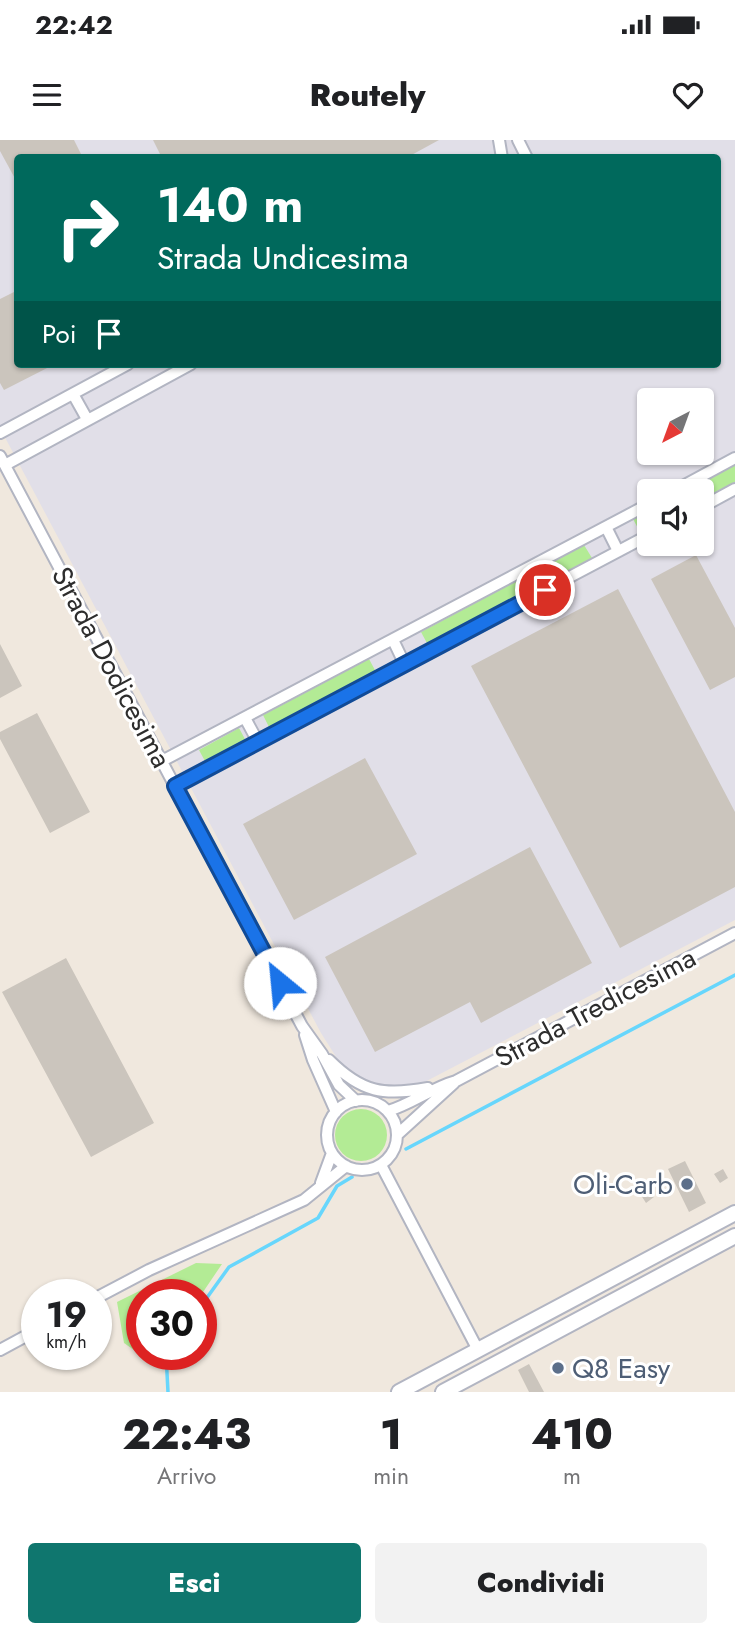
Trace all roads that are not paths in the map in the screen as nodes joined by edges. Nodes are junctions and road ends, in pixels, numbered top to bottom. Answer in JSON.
{"nodes":[{"id":1,"x":121,"y":368,"type":"edge"},
{"id":2,"x":183,"y":368,"type":"edge"},
{"id":3,"x":73,"y":394,"type":"junction"},
{"id":4,"x":87,"y":419,"type":"junction"},
{"id":5,"x":0,"y":433,"type":"edge"},
{"id":6,"x":735,"y":458,"type":"edge"},
{"id":7,"x":2,"y":460,"type":"edge"},
{"id":8,"x":696,"y":479,"type":"edge"},
{"id":9,"x":735,"y":489,"type":"edge"},
{"id":10,"x":714,"y":500,"type":"edge"},
{"id":11,"x":637,"y":510,"type":"edge"},
{"id":12,"x":606,"y":527,"type":"junction"},
{"id":13,"x":637,"y":541,"type":"edge"},
{"id":14,"x":618,"y":551,"type":"junction"},
{"id":15,"x":393,"y":640,"type":"junction"},
{"id":16,"x":405,"y":665,"type":"junction"},
{"id":17,"x":246,"y":718,"type":"junction"},
{"id":18,"x":258,"y":742,"type":"junction"},
{"id":19,"x":162,"y":761,"type":"junction"},
{"id":20,"x":175,"y":786,"type":"junction"},
{"id":21,"x":735,"y":933,"type":"edge"},
{"id":22,"x":302,"y":1026,"type":"junction"},
{"id":23,"x":322,"y":1054,"type":"junction"},
{"id":24,"x":456,"y":1081,"type":"junction"},
{"id":25,"x":438,"y":1086,"type":"junction"},
{"id":26,"x":356,"y":1101,"type":"junction"},
{"id":27,"x":387,"y":1111,"type":"junction"},
{"id":28,"x":336,"y":1112,"type":"junction"},
{"id":29,"x":398,"y":1135,"type":"junction"},
{"id":30,"x":332,"y":1153,"type":"junction"},
{"id":31,"x":381,"y":1165,"type":"junction"},
{"id":32,"x":346,"y":1166,"type":"junction"},
{"id":33,"x":320,"y":1186,"type":"junction"},
{"id":34,"x":735,"y":1213,"type":"edge"},
{"id":35,"x":735,"y":1236,"type":"edge"},
{"id":36,"x":112,"y":1290,"type":"edge"},
{"id":37,"x":21,"y":1339,"type":"edge"},
{"id":38,"x":0,"y":1350,"type":"edge"},
{"id":39,"x":478,"y":1350,"type":"junction"},
{"id":40,"x":399,"y":1392,"type":"edge"},
{"id":41,"x":443,"y":1392,"type":"edge"}],
"edges":[{"from":1,"to":3,"type":"street"},
{"from":2,"to":4,"type":"street"},
{"from":3,"to":4,"type":"street"},
{"from":3,"to":5,"type":"street"},
{"from":4,"to":7,"type":"street"},
{"from":6,"to":8,"type":"street"},
{"from":7,"to":19,"type":"street","name":"Strada Dodicesima"},
{"from":9,"to":10,"type":"street"},
{"from":11,"to":12,"type":"street"},
{"from":12,"to":14,"type":"street"},
{"from":12,"to":15,"type":"street"},
{"from":13,"to":14,"type":"street"},
{"from":14,"to":16,"type":"street"},
{"from":15,"to":16,"type":"street"},
{"from":15,"to":17,"type":"street"},
{"from":16,"to":18,"type":"street"},
{"from":17,"to":18,"type":"street"},
{"from":17,"to":19,"type":"street"},
{"from":18,"to":20,"type":"street"},
{"from":19,"to":20,"type":"street","name":"Strada Dodicesima"},
{"from":20,"to":22,"type":"street","name":"Strada Dodicesima"},
{"from":21,"to":24,"type":"street","name":"Strada Tredicesima"},
{"from":22,"to":23,"type":"street"},
{"from":22,"to":28,"type":"street"},
{"from":23,"to":25,"type":"street"},
{"from":23,"to":26,"type":"street"},
{"from":24,"to":25,"type":"street"},
{"from":24,"to":29,"type":"street"},
{"from":25,"to":27,"type":"street"},
{"from":26,"to":27,"type":"street"},
{"from":26,"to":28,"type":"street"},
{"from":27,"to":29,"type":"street"},
{"from":28,"to":30,"type":"street"},
{"from":29,"to":31,"type":"street"},
{"from":30,"to":32,"type":"street"},
{"from":30,"to":33,"type":"street"},
{"from":31,"to":32,"type":"street"},
{"from":31,"to":39,"type":"street"},
{"from":32,"to":33,"type":"street"},
{"from":33,"to":36,"type":"street"},
{"from":34,"to":39,"type":"street"},
{"from":35,"to":41,"type":"street"},
{"from":37,"to":38,"type":"street"},
{"from":39,"to":40,"type":"street"}]}
